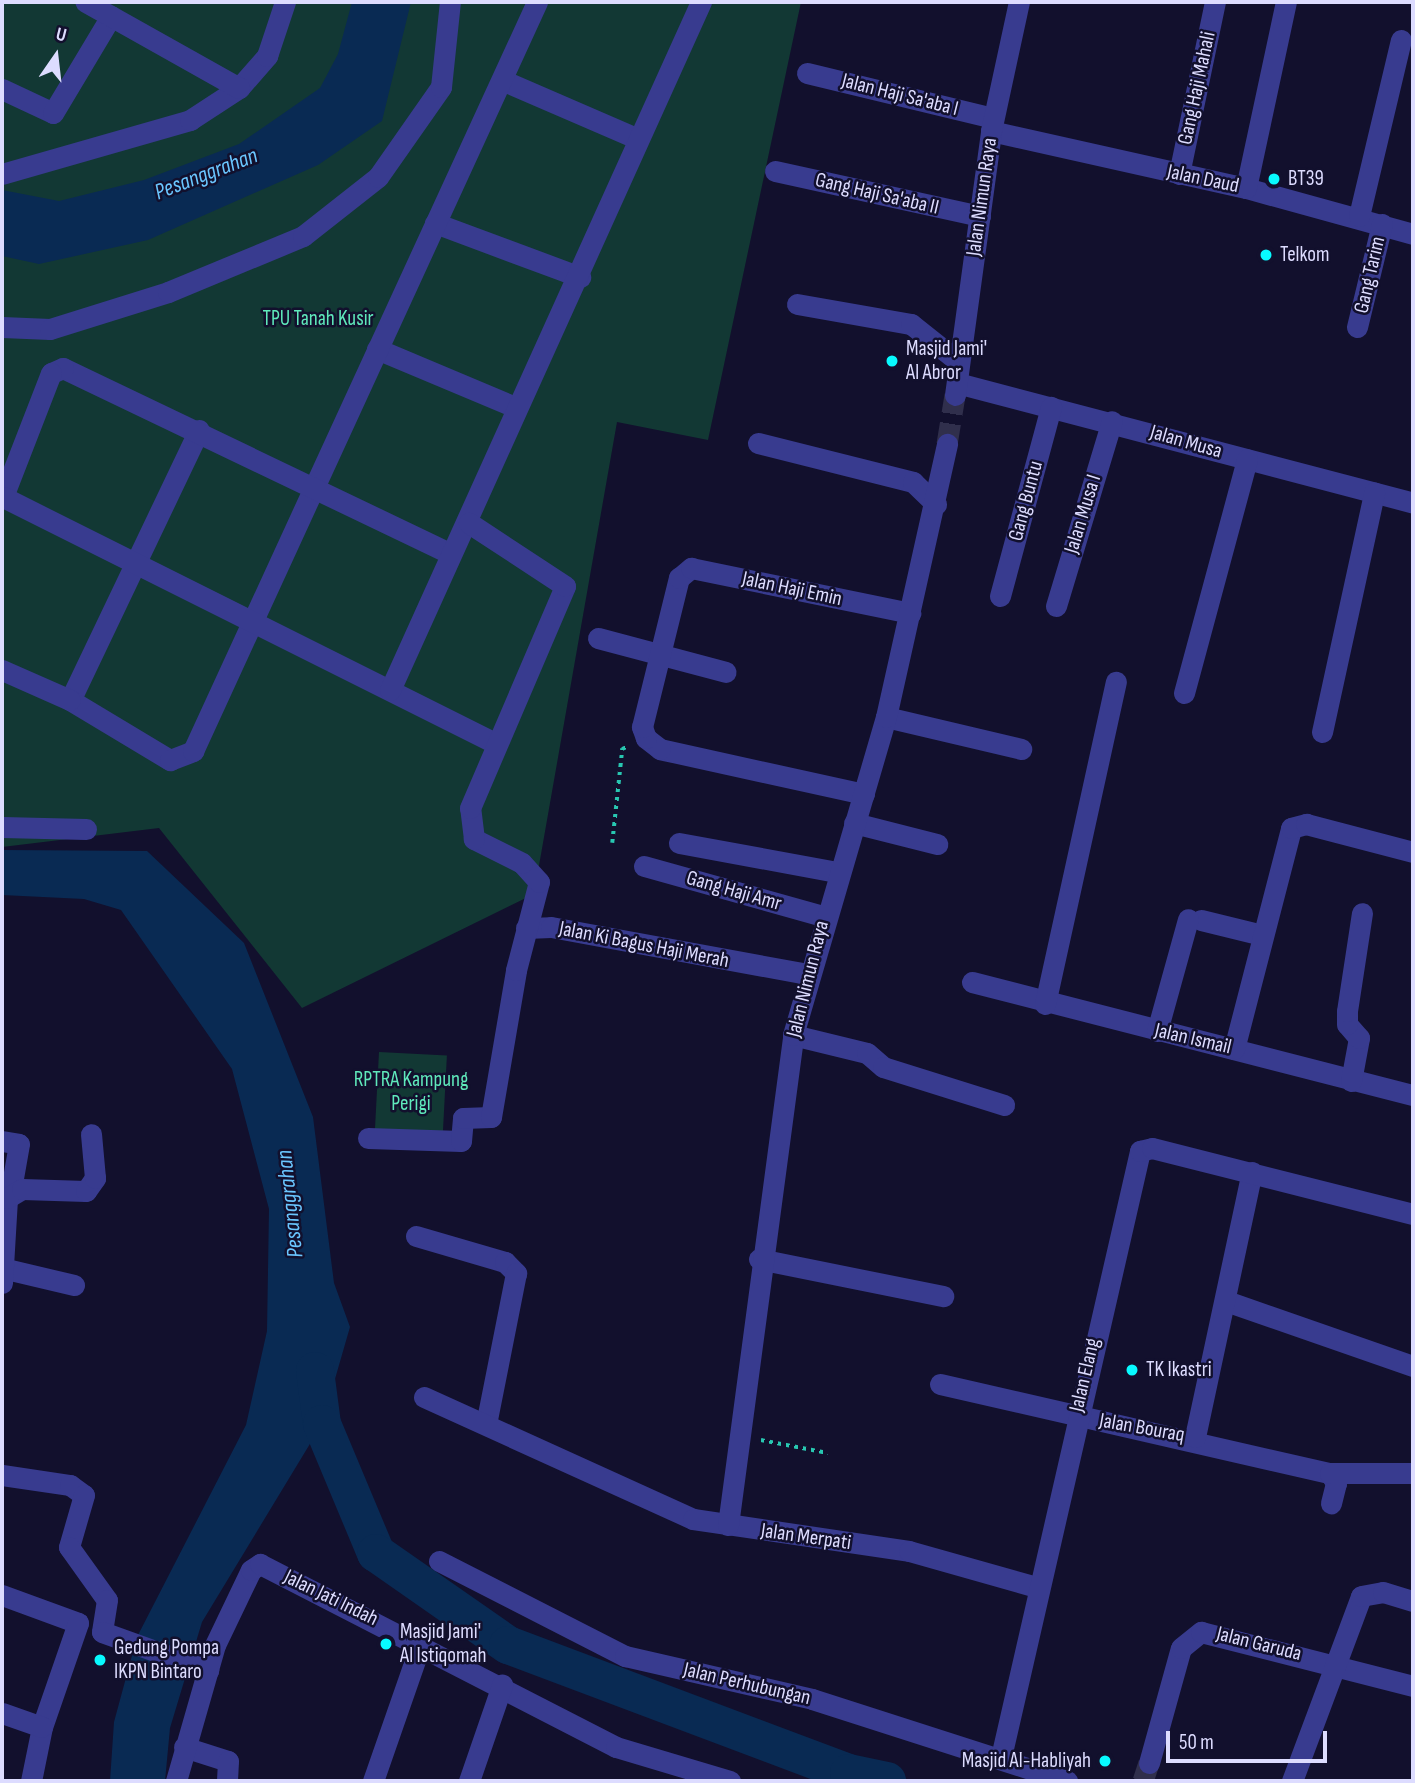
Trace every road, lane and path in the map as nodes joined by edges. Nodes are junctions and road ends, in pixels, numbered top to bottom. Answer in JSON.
{"nodes":[{"id":1,"x":86,"y":2,"type":"edge"},
{"id":2,"x":285,"y":2,"type":"edge"},
{"id":3,"x":450,"y":2,"type":"edge"},
{"id":4,"x":537,"y":2,"type":"edge"},
{"id":5,"x":1019,"y":2,"type":"edge"},
{"id":6,"x":1215,"y":2,"type":"edge"},
{"id":7,"x":1286,"y":2,"type":"edge"},
{"id":8,"x":696,"y":4,"type":"edge"},
{"id":9,"x":111,"y":16,"type":"junction"},
{"id":10,"x":1401,"y":40,"type":"dead end"},
{"id":11,"x":807,"y":73,"type":"dead end"},
{"id":12,"x":504,"y":81,"type":"junction"},
{"id":13,"x":239,"y":88,"type":"junction"},
{"id":14,"x":2,"y":89,"type":"edge"},
{"id":15,"x":992,"y":124,"type":"junction"},
{"id":16,"x":638,"y":139,"type":"junction"},
{"id":17,"x":775,"y":171,"type":"dead end"},
{"id":18,"x":2,"y":174,"type":"edge"},
{"id":19,"x":1180,"y":174,"type":"junction"},
{"id":20,"x":1246,"y":188,"type":"junction"},
{"id":21,"x":980,"y":216,"type":"junction"},
{"id":22,"x":1359,"y":216,"type":"junction"},
{"id":23,"x":435,"y":223,"type":"junction"},
{"id":24,"x":1382,"y":224,"type":"junction"},
{"id":25,"x":1413,"y":234,"type":"edge"},
{"id":26,"x":580,"y":276,"type":"junction"},
{"id":27,"x":797,"y":304,"type":"dead end"},
{"id":28,"x":2,"y":327,"type":"edge"},
{"id":29,"x":1357,"y":327,"type":"dead end"},
{"id":30,"x":377,"y":349,"type":"junction"},
{"id":31,"x":960,"y":362,"type":"junction"},
{"id":32,"x":956,"y":389,"type":"joint"},
{"id":33,"x":515,"y":407,"type":"junction"},
{"id":34,"x":1051,"y":407,"type":"junction"},
{"id":35,"x":1112,"y":421,"type":"junction"},
{"id":36,"x":199,"y":430,"type":"junction"},
{"id":37,"x":758,"y":443,"type":"dead end"},
{"id":38,"x":947,"y":444,"type":"tunnel mouth"},
{"id":39,"x":1247,"y":459,"type":"junction"},
{"id":40,"x":314,"y":487,"type":"junction"},
{"id":41,"x":1374,"y":493,"type":"junction"},
{"id":42,"x":2,"y":498,"type":"edge"},
{"id":43,"x":1413,"y":503,"type":"edge"},
{"id":44,"x":936,"y":504,"type":"junction"},
{"id":45,"x":469,"y":523,"type":"junction"},
{"id":46,"x":447,"y":552,"type":"junction"},
{"id":47,"x":138,"y":563,"type":"junction"},
{"id":48,"x":1000,"y":596,"type":"dead end"},
{"id":49,"x":1056,"y":606,"type":"dead end"},
{"id":50,"x":910,"y":613,"type":"junction"},
{"id":51,"x":252,"y":626,"type":"junction"},
{"id":52,"x":598,"y":638,"type":"dead end"},
{"id":53,"x":659,"y":657,"type":"junction"},
{"id":54,"x":2,"y":670,"type":"edge"},
{"id":55,"x":726,"y":672,"type":"dead end"},
{"id":56,"x":1116,"y":682,"type":"dead end"},
{"id":57,"x":390,"y":690,"type":"junction"},
{"id":58,"x":1184,"y":692,"type":"dead end"},
{"id":59,"x":70,"y":701,"type":"junction"},
{"id":60,"x":886,"y":716,"type":"junction"},
{"id":61,"x":1322,"y":732,"type":"dead end"},
{"id":62,"x":497,"y":744,"type":"junction"},
{"id":63,"x":651,"y":744,"type":"junction"},
{"id":64,"x":1021,"y":749,"type":"dead end"},
{"id":65,"x":864,"y":794,"type":"junction"},
{"id":66,"x":854,"y":823,"type":"junction"},
{"id":67,"x":2,"y":827,"type":"edge"},
{"id":68,"x":86,"y":829,"type":"dead end"},
{"id":69,"x":679,"y":842,"type":"dead end"},
{"id":70,"x":612,"y":843,"type":"dead end"},
{"id":71,"x":937,"y":844,"type":"dead end"},
{"id":72,"x":1413,"y":852,"type":"edge"},
{"id":73,"x":644,"y":866,"type":"dead end"},
{"id":74,"x":837,"y":872,"type":"junction"},
{"id":75,"x":1362,"y":913,"type":"dead end"},
{"id":76,"x":823,"y":916,"type":"junction"},
{"id":77,"x":526,"y":928,"type":"junction"},
{"id":78,"x":1262,"y":936,"type":"junction"},
{"id":79,"x":807,"y":974,"type":"junction"},
{"id":80,"x":972,"y":982,"type":"dead end"},
{"id":81,"x":1045,"y":1004,"type":"junction"},
{"id":82,"x":1157,"y":1031,"type":"junction"},
{"id":83,"x":793,"y":1035,"type":"junction"},
{"id":84,"x":1234,"y":1049,"type":"junction"},
{"id":85,"x":1350,"y":1081,"type":"junction"},
{"id":86,"x":1413,"y":1095,"type":"edge"},
{"id":87,"x":1004,"y":1105,"type":"dead end"},
{"id":88,"x":91,"y":1134,"type":"dead end"},
{"id":89,"x":368,"y":1138,"type":"dead end"},
{"id":90,"x":2,"y":1141,"type":"edge"},
{"id":91,"x":1252,"y":1172,"type":"junction"},
{"id":92,"x":10,"y":1195,"type":"junction"},
{"id":93,"x":1413,"y":1214,"type":"edge"},
{"id":94,"x":416,"y":1236,"type":"dead end"},
{"id":95,"x":759,"y":1259,"type":"junction"},
{"id":96,"x":2,"y":1273,"type":"edge"},
{"id":97,"x":74,"y":1285,"type":"dead end"},
{"id":98,"x":943,"y":1296,"type":"dead end"},
{"id":99,"x":1226,"y":1301,"type":"junction"},
{"id":100,"x":1413,"y":1366,"type":"edge"},
{"id":101,"x":940,"y":1384,"type":"dead end"},
{"id":102,"x":424,"y":1396,"type":"dead end"},
{"id":103,"x":1076,"y":1415,"type":"junction"},
{"id":104,"x":486,"y":1424,"type":"junction"},
{"id":105,"x":735,"y":1435,"type":"junction"},
{"id":106,"x":1195,"y":1437,"type":"junction"},
{"id":107,"x":828,"y":1453,"type":"dead end"},
{"id":108,"x":1330,"y":1473,"type":"junction"},
{"id":109,"x":1413,"y":1473,"type":"edge"},
{"id":110,"x":2,"y":1475,"type":"edge"},
{"id":111,"x":1331,"y":1503,"type":"dead end"},
{"id":112,"x":728,"y":1525,"type":"junction"},
{"id":113,"x":439,"y":1561,"type":"dead end"},
{"id":114,"x":1035,"y":1587,"type":"junction"},
{"id":115,"x":2,"y":1595,"type":"edge"},
{"id":116,"x":1413,"y":1601,"type":"edge"},
{"id":117,"x":421,"y":1643,"type":"junction"},
{"id":118,"x":1336,"y":1664,"type":"junction"},
{"id":119,"x":200,"y":1667,"type":"junction"},
{"id":120,"x":502,"y":1685,"type":"junction"},
{"id":121,"x":1413,"y":1686,"type":"edge"},
{"id":122,"x":2,"y":1713,"type":"edge"},
{"id":123,"x":42,"y":1727,"type":"junction"},
{"id":124,"x":184,"y":1747,"type":"junction"},
{"id":125,"x":1001,"y":1757,"type":"junction"},
{"id":126,"x":1149,"y":1763,"type":"tunnel mouth"},
{"id":127,"x":31,"y":1781,"type":"edge"},
{"id":128,"x":176,"y":1781,"type":"edge"},
{"id":129,"x":227,"y":1781,"type":"edge"},
{"id":130,"x":373,"y":1781,"type":"edge"},
{"id":131,"x":469,"y":1781,"type":"edge"},
{"id":132,"x":730,"y":1781,"type":"edge"},
{"id":133,"x":1067,"y":1781,"type":"edge"},
{"id":134,"x":1292,"y":1781,"type":"edge"}],
"edges":[{"from":1,"to":9,"type":"street"},
{"from":2,"to":13,"type":"street"},
{"from":3,"to":28,"type":"street"},
{"from":4,"to":12,"type":"street"},
{"from":5,"to":15,"type":"street","name":"Jalan Nimun Raya"},
{"from":6,"to":19,"type":"street","name":"Gang Haji Mahali"},
{"from":7,"to":20,"type":"street"},
{"from":8,"to":16,"type":"street"},
{"from":9,"to":13,"type":"street"},
{"from":9,"to":14,"type":"street"},
{"from":10,"to":22,"type":"street"},
{"from":11,"to":15,"type":"street","name":"Jalan Haji Sa'aba I"},
{"from":12,"to":16,"type":"street"},
{"from":12,"to":23,"type":"street"},
{"from":13,"to":18,"type":"street"},
{"from":15,"to":19,"type":"street","name":"Jalan Daud"},
{"from":15,"to":21,"type":"street","name":"Jalan Nimun Raya"},
{"from":16,"to":26,"type":"street"},
{"from":17,"to":21,"type":"street","name":"Gang Haji Sa'aba II"},
{"from":19,"to":20,"type":"street","name":"Jalan Daud"},
{"from":20,"to":22,"type":"street","name":"Jalan Daud"},
{"from":21,"to":31,"type":"street","name":"Jalan Nimun Raya"},
{"from":22,"to":24,"type":"street","name":"Jalan Daud"},
{"from":23,"to":26,"type":"street"},
{"from":23,"to":30,"type":"street"},
{"from":24,"to":25,"type":"street","name":"Jalan Daud"},
{"from":24,"to":29,"type":"street","name":"Gang Tarim"},
{"from":26,"to":33,"type":"street"},
{"from":27,"to":31,"type":"street"},
{"from":30,"to":33,"type":"street"},
{"from":30,"to":40,"type":"street"},
{"from":31,"to":32,"type":"street","name":"Jalan Nimun Raya"},
{"from":32,"to":34,"type":"street","name":"Jalan Musa"},
{"from":33,"to":45,"type":"street"},
{"from":34,"to":35,"type":"street","name":"Jalan Musa"},
{"from":34,"to":48,"type":"street","name":"Gang Buntu"},
{"from":35,"to":39,"type":"street","name":"Jalan Musa"},
{"from":35,"to":49,"type":"street","name":"Jalan Musa I"},
{"from":36,"to":40,"type":"street"},
{"from":36,"to":42,"type":"street"},
{"from":36,"to":47,"type":"street"},
{"from":37,"to":44,"type":"street"},
{"from":38,"to":44,"type":"street","name":"Jalan Nimun Raya"},
{"from":39,"to":41,"type":"street","name":"Jalan Musa"},
{"from":39,"to":58,"type":"street"},
{"from":40,"to":46,"type":"street"},
{"from":40,"to":51,"type":"street"},
{"from":41,"to":43,"type":"street","name":"Jalan Musa"},
{"from":41,"to":61,"type":"street"},
{"from":42,"to":47,"type":"street"},
{"from":44,"to":50,"type":"street","name":"Jalan Nimun Raya"},
{"from":45,"to":46,"type":"street"},
{"from":45,"to":62,"type":"street"},
{"from":46,"to":57,"type":"street"},
{"from":47,"to":51,"type":"street"},
{"from":47,"to":59,"type":"street"},
{"from":50,"to":53,"type":"street","name":"Jalan Haji Emin"},
{"from":50,"to":60,"type":"street","name":"Jalan Nimun Raya"},
{"from":51,"to":57,"type":"street"},
{"from":51,"to":59,"type":"street"},
{"from":52,"to":53,"type":"street"},
{"from":53,"to":55,"type":"street"},
{"from":53,"to":63,"type":"street"},
{"from":54,"to":59,"type":"street"},
{"from":56,"to":81,"type":"street"},
{"from":57,"to":62,"type":"street"},
{"from":60,"to":64,"type":"street"},
{"from":60,"to":65,"type":"street","name":"Jalan Nimun Raya"},
{"from":62,"to":77,"type":"street"},
{"from":63,"to":65,"type":"street"},
{"from":63,"to":70,"type":"path"},
{"from":65,"to":66,"type":"street","name":"Jalan Nimun Raya"},
{"from":66,"to":71,"type":"street"},
{"from":66,"to":74,"type":"street","name":"Jalan Nimun Raya"},
{"from":67,"to":68,"type":"street"},
{"from":69,"to":74,"type":"street"},
{"from":72,"to":78,"type":"street"},
{"from":73,"to":76,"type":"street","name":"Gang Haji Amr"},
{"from":74,"to":76,"type":"street","name":"Jalan Nimun Raya"},
{"from":75,"to":85,"type":"street"},
{"from":76,"to":79,"type":"street","name":"Jalan Nimun Raya"},
{"from":77,"to":79,"type":"street","name":"Jalan Ki Bagus Haji Merah"},
{"from":77,"to":89,"type":"street"},
{"from":78,"to":82,"type":"street"},
{"from":78,"to":84,"type":"street"},
{"from":79,"to":83,"type":"street","name":"Jalan Nimun Raya"},
{"from":80,"to":81,"type":"street","name":"Jalan Ismail"},
{"from":81,"to":82,"type":"street","name":"Jalan Ismail"},
{"from":82,"to":84,"type":"street","name":"Jalan Ismail"},
{"from":83,"to":87,"type":"street"},
{"from":83,"to":95,"type":"street","name":"Jalan Nimun Raya"},
{"from":84,"to":85,"type":"street","name":"Jalan Ismail"},
{"from":85,"to":86,"type":"street","name":"Jalan Ismail"},
{"from":88,"to":92,"type":"street"},
{"from":90,"to":92,"type":"street"},
{"from":91,"to":93,"type":"street"},
{"from":91,"to":99,"type":"street","name":"Jalan Bouraq"},
{"from":91,"to":103,"type":"street","name":"Jalan Elang"},
{"from":92,"to":96,"type":"street"},
{"from":94,"to":104,"type":"street"},
{"from":95,"to":98,"type":"street"},
{"from":95,"to":105,"type":"street","name":"Jalan Nimun Raya"},
{"from":96,"to":97,"type":"street"},
{"from":99,"to":100,"type":"street"},
{"from":99,"to":106,"type":"street","name":"Jalan Bouraq"},
{"from":101,"to":103,"type":"street","name":"Jalan Bouraq"},
{"from":102,"to":104,"type":"street","name":"Jalan Merpati"},
{"from":103,"to":106,"type":"street","name":"Jalan Bouraq"},
{"from":103,"to":114,"type":"street","name":"Jalan Elang"},
{"from":104,"to":112,"type":"street","name":"Jalan Merpati"},
{"from":105,"to":107,"type":"path"},
{"from":105,"to":112,"type":"street","name":"Jalan Nimun Raya"},
{"from":106,"to":108,"type":"street"},
{"from":108,"to":109,"type":"street"},
{"from":108,"to":111,"type":"street"},
{"from":110,"to":119,"type":"street"},
{"from":112,"to":114,"type":"street","name":"Jalan Merpati"},
{"from":113,"to":125,"type":"street","name":"Jalan Perhubungan"},
{"from":114,"to":125,"type":"street"},
{"from":115,"to":123,"type":"street"},
{"from":116,"to":118,"type":"street"},
{"from":117,"to":119,"type":"street","name":"Jalan Jati Indah"},
{"from":117,"to":120,"type":"street","name":"Jalan Jati Indah"},
{"from":117,"to":130,"type":"street"},
{"from":118,"to":121,"type":"street","name":"Jalan Garuda"},
{"from":118,"to":126,"type":"street","name":"Jalan Garuda"},
{"from":118,"to":134,"type":"street"},
{"from":119,"to":124,"type":"street","name":"Jalan Jati Indah"},
{"from":120,"to":131,"type":"street"},
{"from":120,"to":132,"type":"street","name":"Jalan Jati Indah"},
{"from":122,"to":123,"type":"street"},
{"from":123,"to":127,"type":"street"},
{"from":124,"to":128,"type":"street","name":"Jalan Jati Indah"},
{"from":124,"to":129,"type":"street"},
{"from":125,"to":133,"type":"street","name":"Jalan Perhubungan"}]}
